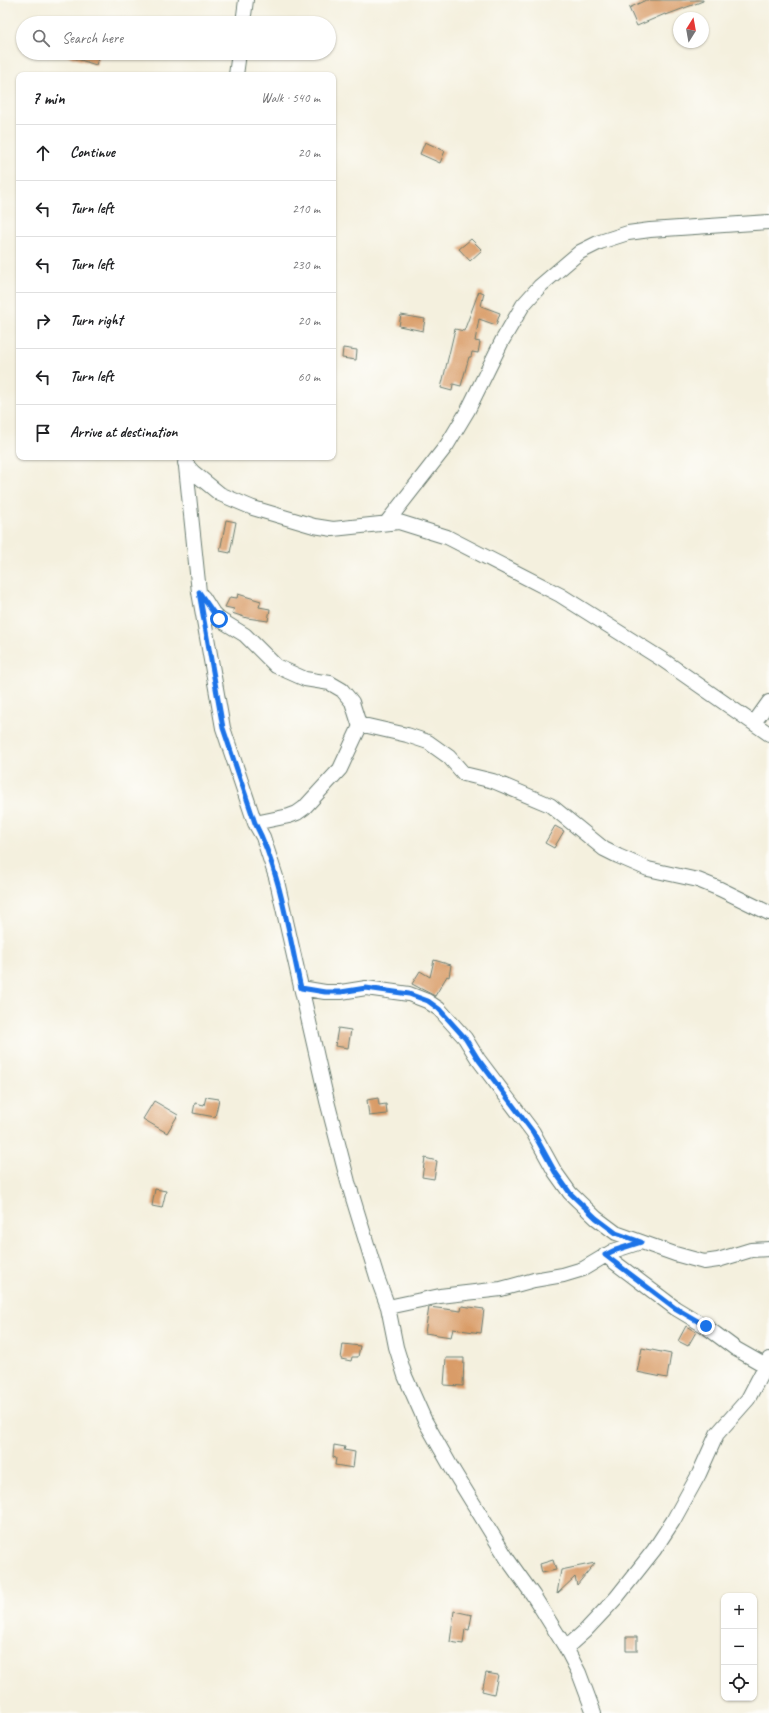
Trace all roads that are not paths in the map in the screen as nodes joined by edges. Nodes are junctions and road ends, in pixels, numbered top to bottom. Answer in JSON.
{"nodes":[{"id":1,"x":246,"y":0,"type":"edge"},
{"id":2,"x":244,"y":16,"type":"edge"},
{"id":3,"x":238,"y":60,"type":"edge"},
{"id":4,"x":236,"y":72,"type":"edge"},
{"id":5,"x":769,"y":222,"type":"edge"},
{"id":6,"x":185,"y":460,"type":"edge"},
{"id":7,"x":387,"y":522,"type":"junction"},
{"id":8,"x":199,"y":592,"type":"junction"},
{"id":9,"x":769,"y":702,"type":"edge"},
{"id":10,"x":754,"y":723,"type":"junction"},
{"id":11,"x":361,"y":724,"type":"junction"},
{"id":12,"x":769,"y":734,"type":"edge"},
{"id":13,"x":255,"y":823,"type":"junction"},
{"id":14,"x":769,"y":912,"type":"edge"},
{"id":15,"x":301,"y":988,"type":"junction"},
{"id":16,"x":641,"y":1242,"type":"junction"},
{"id":17,"x":769,"y":1249,"type":"edge"},
{"id":18,"x":605,"y":1255,"type":"junction"},
{"id":19,"x":388,"y":1308,"type":"junction"},
{"id":20,"x":767,"y":1363,"type":"edge"},
{"id":21,"x":566,"y":1648,"type":"junction"},
{"id":22,"x":594,"y":1713,"type":"edge"}],
"edges":[{"from":1,"to":2,"type":"street"},
{"from":3,"to":4,"type":"street"},
{"from":5,"to":7,"type":"street"},
{"from":6,"to":7,"type":"street"},
{"from":6,"to":8,"type":"street"},
{"from":7,"to":10,"type":"street"},
{"from":8,"to":11,"type":"street"},
{"from":8,"to":13,"type":"street"},
{"from":9,"to":10,"type":"street"},
{"from":10,"to":12,"type":"street"},
{"from":11,"to":13,"type":"street"},
{"from":11,"to":14,"type":"street"},
{"from":13,"to":15,"type":"street"},
{"from":15,"to":16,"type":"street"},
{"from":15,"to":19,"type":"street"},
{"from":16,"to":17,"type":"street"},
{"from":16,"to":18,"type":"street"},
{"from":18,"to":19,"type":"street"},
{"from":18,"to":20,"type":"street"},
{"from":19,"to":21,"type":"street"},
{"from":20,"to":21,"type":"street"},
{"from":21,"to":22,"type":"street"}]}
